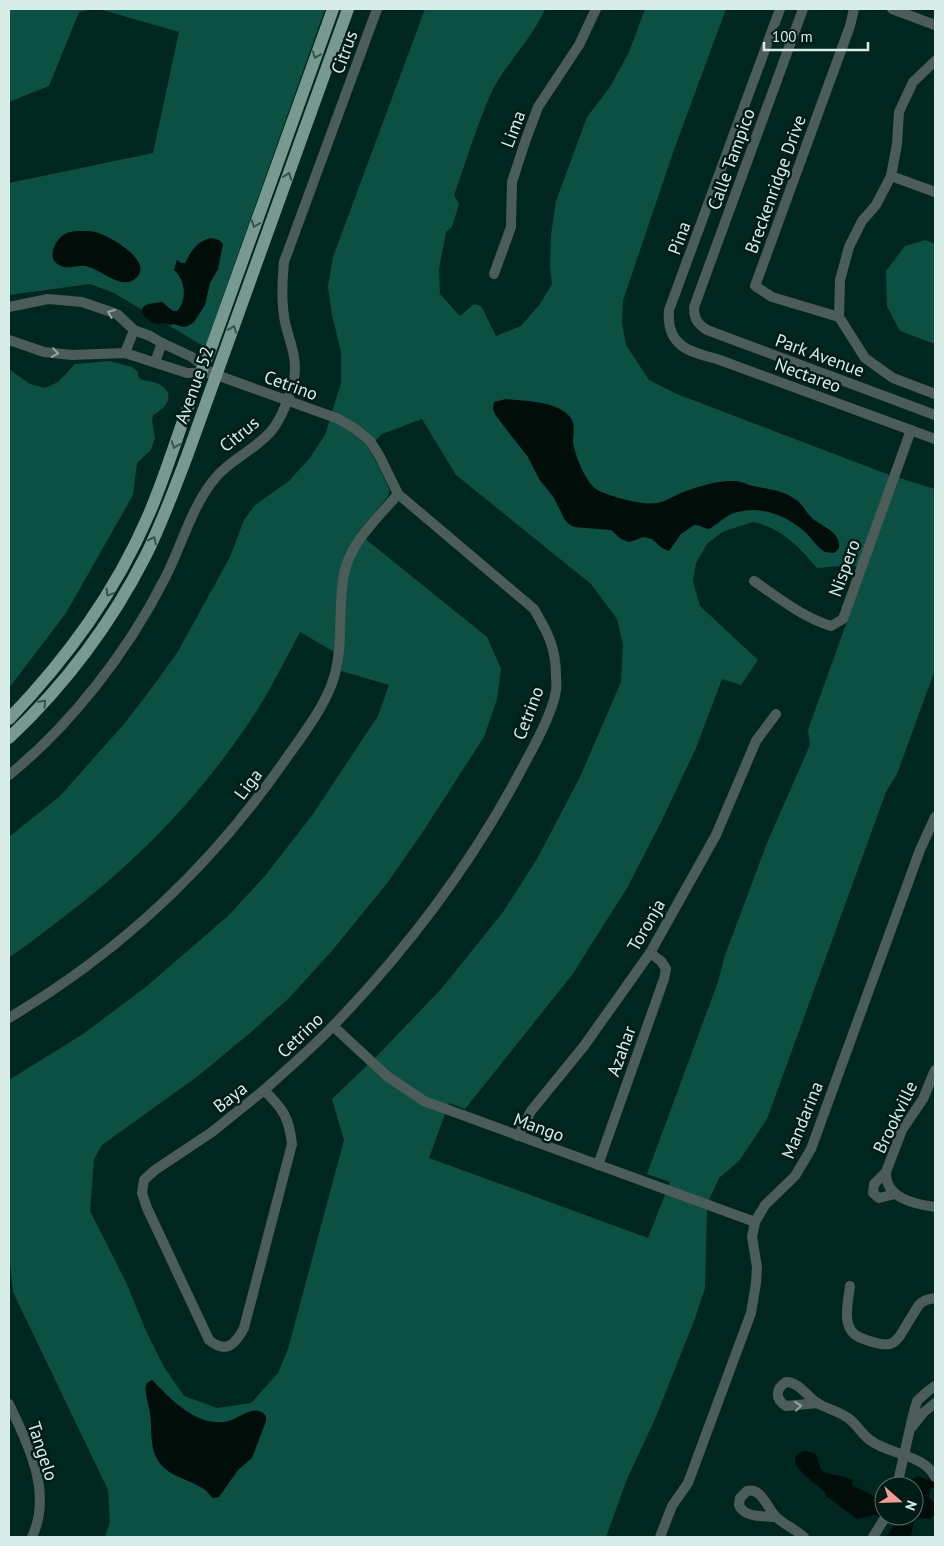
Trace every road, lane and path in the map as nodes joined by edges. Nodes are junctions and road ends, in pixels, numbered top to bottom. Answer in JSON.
{"nodes":[{"id":1,"x":333,"y":9,"type":"edge"},
{"id":2,"x":348,"y":9,"type":"edge"},
{"id":3,"x":377,"y":9,"type":"edge"},
{"id":4,"x":596,"y":9,"type":"edge"},
{"id":5,"x":780,"y":9,"type":"edge"},
{"id":6,"x":803,"y":9,"type":"edge"},
{"id":7,"x":854,"y":9,"type":"edge"},
{"id":8,"x":892,"y":9,"type":"edge"},
{"id":9,"x":935,"y":25,"type":"edge"},
{"id":10,"x":935,"y":61,"type":"edge"},
{"id":11,"x":890,"y":176,"type":"junction"},
{"id":12,"x":935,"y":192,"type":"edge"},
{"id":13,"x":494,"y":274,"type":"dead end"},
{"id":14,"x":9,"y":307,"type":"edge"},
{"id":15,"x":839,"y":317,"type":"junction"},
{"id":16,"x":696,"y":320,"type":"joint"},
{"id":17,"x":134,"y":330,"type":"junction"},
{"id":18,"x":673,"y":338,"type":"joint"},
{"id":19,"x":9,"y":340,"type":"edge"},
{"id":20,"x":162,"y":343,"type":"junction"},
{"id":21,"x":125,"y":353,"type":"junction"},
{"id":22,"x":155,"y":362,"type":"junction"},
{"id":23,"x":207,"y":372,"type":"junction"},
{"id":24,"x":935,"y":394,"type":"edge"},
{"id":25,"x":286,"y":400,"type":"junction"},
{"id":26,"x":935,"y":415,"type":"edge"},
{"id":27,"x":911,"y":430,"type":"junction"},
{"id":28,"x":935,"y":439,"type":"edge"},
{"id":29,"x":398,"y":494,"type":"junction"},
{"id":30,"x":754,"y":581,"type":"dead end"},
{"id":31,"x":776,"y":714,"type":"dead end"},
{"id":32,"x":9,"y":719,"type":"edge"},
{"id":33,"x":9,"y":738,"type":"edge"},
{"id":34,"x":9,"y":775,"type":"edge"},
{"id":35,"x":935,"y":817,"type":"edge"},
{"id":36,"x":650,"y":953,"type":"junction"},
{"id":37,"x":9,"y":1018,"type":"edge"},
{"id":38,"x":333,"y":1026,"type":"junction"},
{"id":39,"x":935,"y":1070,"type":"edge"},
{"id":40,"x":264,"y":1090,"type":"junction"},
{"id":41,"x":518,"y":1136,"type":"junction"},
{"id":42,"x":598,"y":1165,"type":"junction"},
{"id":43,"x":886,"y":1175,"type":"junction"},
{"id":44,"x":895,"y":1194,"type":"junction"},
{"id":45,"x":935,"y":1207,"type":"edge"},
{"id":46,"x":755,"y":1222,"type":"junction"},
{"id":47,"x":850,"y":1286,"type":"dead end"},
{"id":48,"x":934,"y":1299,"type":"edge"},
{"id":49,"x":934,"y":1389,"type":"edge"},
{"id":50,"x":818,"y":1403,"type":"dead end"},
{"id":51,"x":935,"y":1403,"type":"edge"},
{"id":52,"x":9,"y":1404,"type":"edge"},
{"id":53,"x":909,"y":1429,"type":"junction"},
{"id":54,"x":903,"y":1456,"type":"junction"},
{"id":55,"x":934,"y":1475,"type":"edge"},
{"id":56,"x":899,"y":1476,"type":"edge"},
{"id":57,"x":776,"y":1516,"type":"dead end"},
{"id":58,"x":880,"y":1526,"type":"edge"},
{"id":59,"x":32,"y":1537,"type":"edge"},
{"id":60,"x":660,"y":1537,"type":"edge"},
{"id":61,"x":804,"y":1537,"type":"edge"},
{"id":62,"x":873,"y":1537,"type":"edge"}],
"edges":[{"from":1,"to":23,"type":"main road","name":"Avenue 52","one_way":true},
{"from":23,"to":2,"type":"main road","name":"Avenue 52","one_way":true},
{"from":3,"to":25,"type":"street","name":"Citrus"},
{"from":4,"to":13,"type":"street","name":"Lima"},
{"from":5,"to":18,"type":"street","name":"Pina"},
{"from":6,"to":16,"type":"street","name":"Calle Tampico"},
{"from":7,"to":15,"type":"street","name":"Breckenridge Drive"},
{"from":8,"to":9,"type":"street"},
{"from":10,"to":11,"type":"street"},
{"from":11,"to":12,"type":"street"},
{"from":11,"to":15,"type":"street"},
{"from":17,"to":14,"type":"street","one_way":true},
{"from":15,"to":24,"type":"street"},
{"from":16,"to":26,"type":"street","name":"Park Avenue"},
{"from":17,"to":20,"type":"street"},
{"from":17,"to":21,"type":"street"},
{"from":18,"to":27,"type":"street","name":"Nectareo"},
{"from":19,"to":21,"type":"street","one_way":true},
{"from":20,"to":22,"type":"street"},
{"from":20,"to":23,"type":"street"},
{"from":21,"to":22,"type":"street"},
{"from":22,"to":23,"type":"street"},
{"from":23,"to":25,"type":"street","name":"Cetrino"},
{"from":23,"to":32,"type":"main road","name":"Avenue 52","one_way":true},
{"from":33,"to":23,"type":"main road","name":"Avenue 52","one_way":true},
{"from":25,"to":29,"type":"street","name":"Cetrino"},
{"from":25,"to":34,"type":"street","name":"Citrus"},
{"from":27,"to":28,"type":"street","name":"Nectareo"},
{"from":27,"to":30,"type":"street","name":"Nispero"},
{"from":29,"to":37,"type":"street","name":"Liga"},
{"from":29,"to":38,"type":"street","name":"Cetrino"},
{"from":31,"to":36,"type":"street","name":"Toronja"},
{"from":35,"to":46,"type":"street","name":"Mandarina"},
{"from":36,"to":41,"type":"street","name":"Toronja"},
{"from":36,"to":42,"type":"street","name":"Azahar"},
{"from":38,"to":40,"type":"street","name":"Cetrino"},
{"from":38,"to":41,"type":"street","name":"Mango"},
{"from":39,"to":43,"type":"street","name":"Brookville"},
{"from":40,"to":40,"type":"street","name":"Baya"},
{"from":41,"to":42,"type":"street","name":"Mango"},
{"from":42,"to":46,"type":"street","name":"Mango"},
{"from":43,"to":44,"type":"street"},
{"from":43,"to":44,"type":"street","name":"Brookville"},
{"from":44,"to":45,"type":"street"},
{"from":46,"to":60,"type":"street","name":"Mandarina"},
{"from":47,"to":48,"type":"street"},
{"from":49,"to":53,"type":"street"},
{"from":50,"to":54,"type":"street"},
{"from":51,"to":53,"type":"street"},
{"from":52,"to":59,"type":"street","name":"Tangelo"},
{"from":53,"to":54,"type":"street"},
{"from":54,"to":55,"type":"street"},
{"from":54,"to":56,"type":"street"},
{"from":57,"to":61,"type":"street"},
{"from":58,"to":62,"type":"street"}]}
